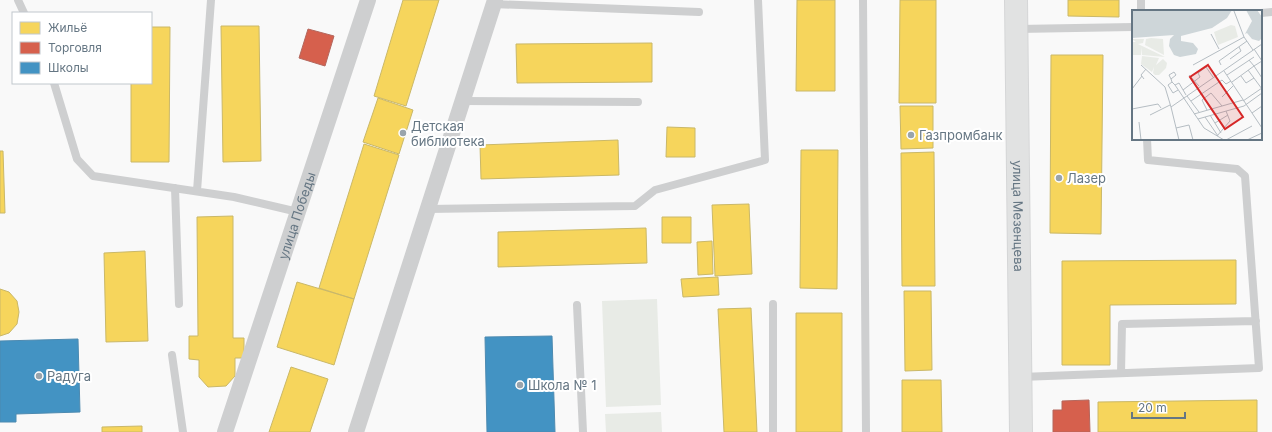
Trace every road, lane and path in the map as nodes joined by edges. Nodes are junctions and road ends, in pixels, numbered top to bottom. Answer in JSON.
{"nodes":[{"id":1,"x":18,"y":0,"type":"edge"},
{"id":2,"x":211,"y":0,"type":"edge"},
{"id":3,"x":368,"y":0,"type":"edge"},
{"id":4,"x":758,"y":0,"type":"edge"},
{"id":5,"x":863,"y":0,"type":"edge"},
{"id":6,"x":1016,"y":0,"type":"edge"},
{"id":7,"x":494,"y":2,"type":"edge"},
{"id":8,"x":24,"y":12,"type":"edge"},
{"id":9,"x":699,"y":12,"type":"dead end"},
{"id":10,"x":1272,"y":12,"type":"edge"},
{"id":11,"x":1262,"y":13,"type":"edge"},
{"id":12,"x":1132,"y":27,"type":"edge"},
{"id":13,"x":1016,"y":29,"type":"junction"},
{"id":14,"x":54,"y":84,"type":"edge"},
{"id":15,"x":462,"y":101,"type":"junction"},
{"id":16,"x":638,"y":102,"type":"dead end"},
{"id":17,"x":1147,"y":140,"type":"edge"},
{"id":18,"x":175,"y":188,"type":"junction"},
{"id":19,"x":197,"y":191,"type":"junction"},
{"id":20,"x":428,"y":209,"type":"junction"},
{"id":21,"x":298,"y":212,"type":"junction"},
{"id":22,"x":179,"y":304,"type":"dead end"},
{"id":23,"x":773,"y":304,"type":"dead end"},
{"id":24,"x":577,"y":305,"type":"dead end"},
{"id":25,"x":1256,"y":322,"type":"junction"},
{"id":26,"x":172,"y":356,"type":"dead end"},
{"id":27,"x":1121,"y":373,"type":"junction"},
{"id":28,"x":1020,"y":377,"type":"junction"},
{"id":29,"x":183,"y":432,"type":"edge"},
{"id":30,"x":225,"y":432,"type":"edge"},
{"id":31,"x":356,"y":432,"type":"edge"},
{"id":32,"x":583,"y":432,"type":"edge"},
{"id":33,"x":773,"y":432,"type":"edge"},
{"id":34,"x":866,"y":432,"type":"edge"},
{"id":35,"x":1020,"y":432,"type":"edge"}],
"edges":[{"from":1,"to":8,"type":"lane"},
{"from":2,"to":19,"type":"lane"},
{"from":3,"to":21,"type":"street","name":"улица Победы"},
{"from":4,"to":20,"type":"lane"},
{"from":5,"to":34,"type":"lane"},
{"from":6,"to":13,"type":"main road","name":"улица Мезенцева"},
{"from":7,"to":9,"type":"lane"},
{"from":7,"to":15,"type":"street"},
{"from":10,"to":11,"type":"lane"},
{"from":12,"to":13,"type":"lane"},
{"from":13,"to":28,"type":"main road","name":"улица Мезенцева"},
{"from":14,"to":18,"type":"lane"},
{"from":15,"to":16,"type":"lane"},
{"from":15,"to":20,"type":"street"},
{"from":17,"to":25,"type":"lane"},
{"from":18,"to":19,"type":"lane"},
{"from":18,"to":22,"type":"lane"},
{"from":19,"to":21,"type":"lane"},
{"from":20,"to":31,"type":"street"},
{"from":21,"to":30,"type":"street","name":"улица Победы"},
{"from":23,"to":33,"type":"lane"},
{"from":24,"to":32,"type":"lane"},
{"from":25,"to":27,"type":"lane"},
{"from":25,"to":27,"type":"lane"},
{"from":26,"to":29,"type":"lane"},
{"from":27,"to":28,"type":"lane"},
{"from":28,"to":35,"type":"main road","name":"улица Мезенцева"}]}
